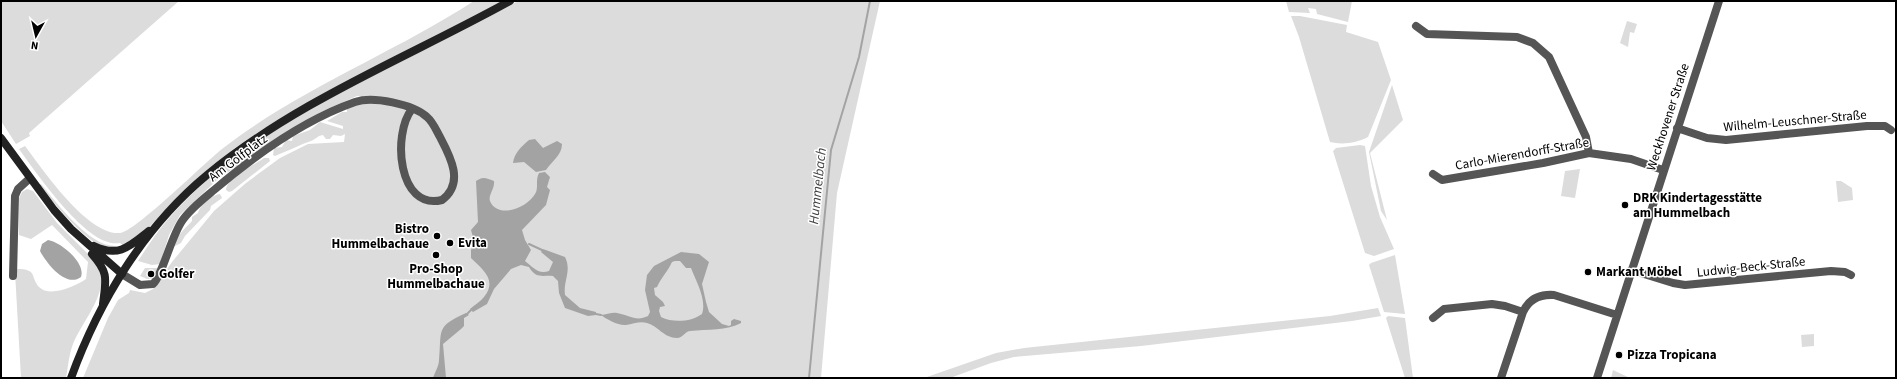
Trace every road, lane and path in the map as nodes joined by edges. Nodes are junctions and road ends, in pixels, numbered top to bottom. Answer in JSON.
{"nodes":[{"id":1,"x":510,"y":1,"type":"edge"},
{"id":2,"x":1719,"y":1,"type":"edge"},
{"id":3,"x":1416,"y":26,"type":"dead end"},
{"id":4,"x":412,"y":109,"type":"junction"},
{"id":5,"x":1677,"y":128,"type":"junction"},
{"id":6,"x":1891,"y":130,"type":"dead end"},
{"id":7,"x":1,"y":138,"type":"edge"},
{"id":8,"x":1589,"y":153,"type":"junction"},
{"id":9,"x":1663,"y":170,"type":"junction"},
{"id":10,"x":1433,"y":174,"type":"dead end"},
{"id":11,"x":29,"y":178,"type":"junction"},
{"id":12,"x":160,"y":221,"type":"junction"},
{"id":13,"x":86,"y":242,"type":"junction"},
{"id":14,"x":1631,"y":270,"type":"junction"},
{"id":15,"x":122,"y":274,"type":"junction"},
{"id":16,"x":1851,"y":275,"type":"dead end"},
{"id":17,"x":13,"y":276,"type":"dead end"},
{"id":18,"x":103,"y":306,"type":"junction"},
{"id":19,"x":1523,"y":312,"type":"junction"},
{"id":20,"x":1617,"y":315,"type":"junction"},
{"id":21,"x":1432,"y":318,"type":"dead end"},
{"id":22,"x":72,"y":378,"type":"edge"},
{"id":23,"x":1501,"y":378,"type":"edge"},
{"id":24,"x":1597,"y":378,"type":"edge"}],
"edges":[{"from":1,"to":12,"type":"main road"},
{"from":2,"to":5,"type":"street","name":"Weckhovener Straße"},
{"from":3,"to":8,"type":"street"},
{"from":4,"to":4,"type":"street","name":"Am Golfplatz"},
{"from":4,"to":15,"type":"street","name":"Am Golfplatz"},
{"from":5,"to":6,"type":"street","name":"Wilhelm-Leuschner-Straße"},
{"from":5,"to":9,"type":"street","name":"Weckhovener Straße"},
{"from":7,"to":11,"type":"main road"},
{"from":8,"to":9,"type":"street","name":"Carlo-Mierendorff-Straße"},
{"from":8,"to":10,"type":"street","name":"Carlo-Mierendorff-Straße"},
{"from":9,"to":14,"type":"street","name":"Weckhovener Straße"},
{"from":11,"to":13,"type":"main road"},
{"from":11,"to":17,"type":"street"},
{"from":12,"to":13,"type":"main road"},
{"from":12,"to":15,"type":"main road"},
{"from":13,"to":15,"type":"main road"},
{"from":13,"to":18,"type":"main road"},
{"from":14,"to":16,"type":"street","name":"Ludwig-Beck-Straße"},
{"from":14,"to":20,"type":"street","name":"Weckhovener Straße"},
{"from":15,"to":18,"type":"main road"},
{"from":18,"to":22,"type":"main road"},
{"from":19,"to":20,"type":"street"},
{"from":19,"to":21,"type":"street"},
{"from":19,"to":23,"type":"street"},
{"from":20,"to":24,"type":"street","name":"Weckhovener Straße"}]}
